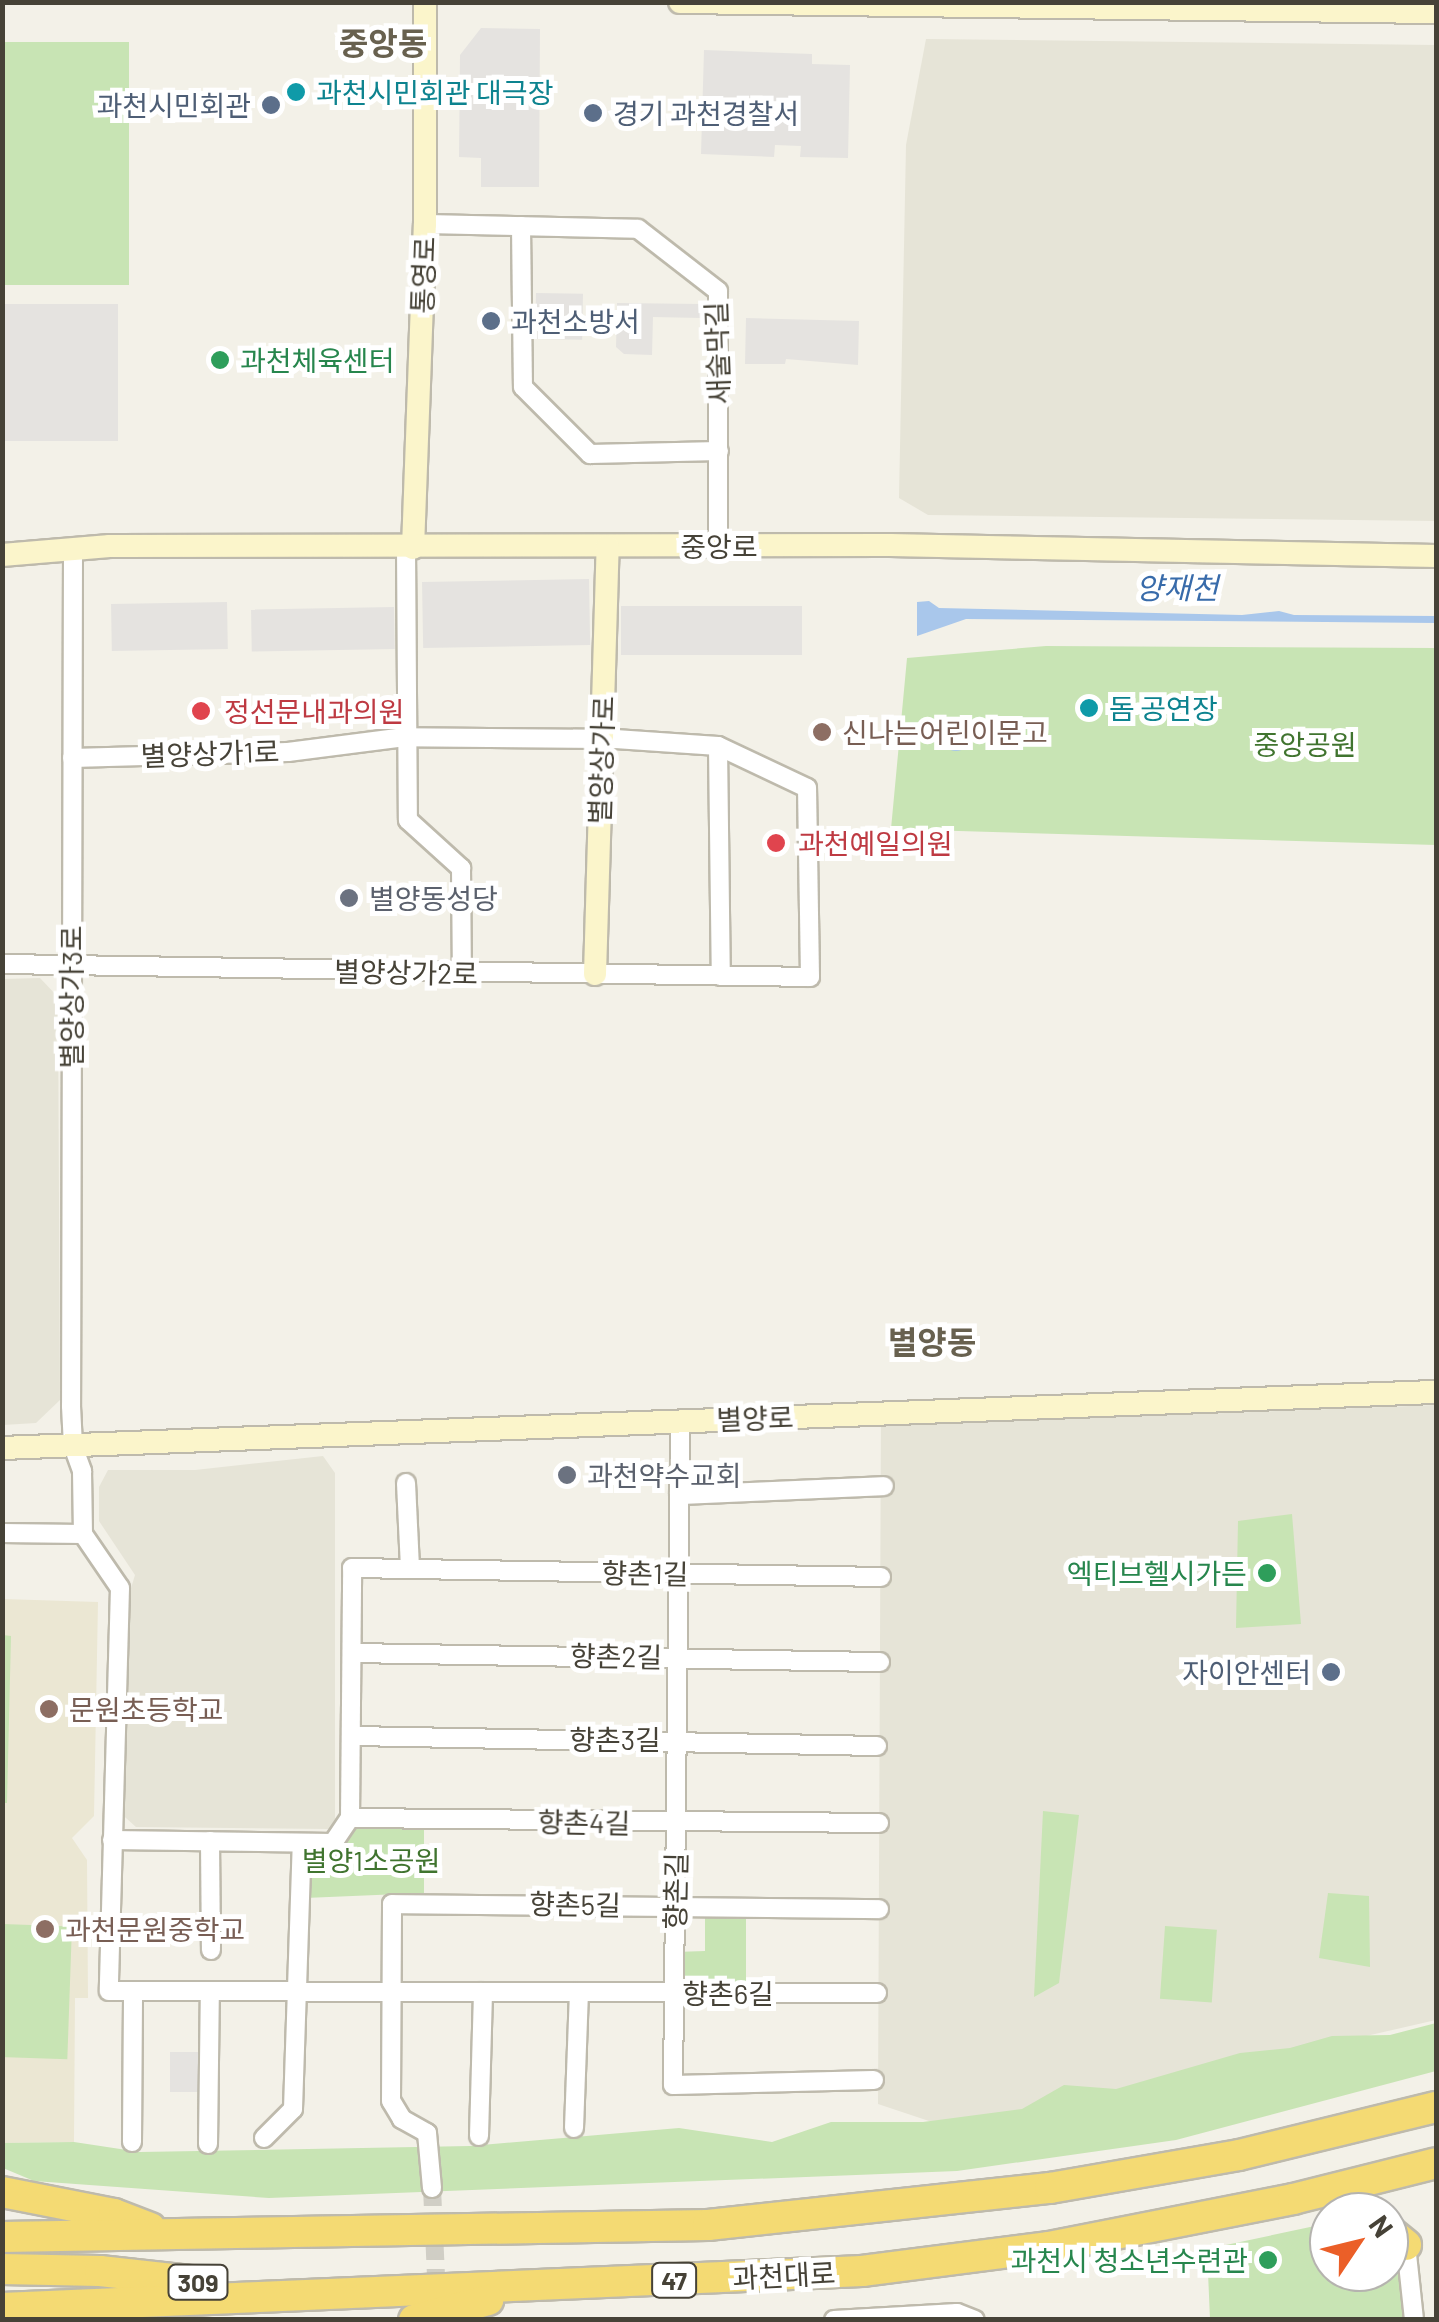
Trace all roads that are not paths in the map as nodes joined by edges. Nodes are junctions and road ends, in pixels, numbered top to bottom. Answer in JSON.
{"nodes":[{"id":1,"x":425,"y":2,"type":"edge"},
{"id":2,"x":680,"y":2,"type":"edge"},
{"id":3,"x":1076,"y":6,"type":"edge"},
{"id":4,"x":1436,"y":12,"type":"edge"},
{"id":5,"x":425,"y":224,"type":"junction"},
{"id":6,"x":521,"y":226,"type":"junction"},
{"id":7,"x":719,"y":451,"type":"junction"},
{"id":8,"x":608,"y":546,"type":"junction"},
{"id":9,"x":718,"y":546,"type":"junction"},
{"id":10,"x":410,"y":548,"type":"junction"},
{"id":11,"x":73,"y":549,"type":"junction"},
{"id":12,"x":2,"y":555,"type":"edge"},
{"id":13,"x":1436,"y":556,"type":"edge"},
{"id":14,"x":405,"y":737,"type":"junction"},
{"id":15,"x":601,"y":739,"type":"junction"},
{"id":16,"x":718,"y":746,"type":"junction"},
{"id":17,"x":72,"y":758,"type":"junction"},
{"id":18,"x":71,"y":962,"type":"junction"},
{"id":19,"x":2,"y":964,"type":"edge"},
{"id":20,"x":462,"y":973,"type":"junction"},
{"id":21,"x":595,"y":974,"type":"junction"},
{"id":22,"x":721,"y":976,"type":"junction"},
{"id":23,"x":810,"y":978,"type":"joint"},
{"id":24,"x":1436,"y":1392,"type":"edge"},
{"id":25,"x":680,"y":1421,"type":"junction"},
{"id":26,"x":73,"y":1446,"type":"junction"},
{"id":27,"x":2,"y":1448,"type":"edge"},
{"id":28,"x":406,"y":1483,"type":"dead end"},
{"id":29,"x":884,"y":1486,"type":"dead end"},
{"id":30,"x":680,"y":1495,"type":"junction"},
{"id":31,"x":2,"y":1533,"type":"edge"},
{"id":32,"x":83,"y":1534,"type":"junction"},
{"id":33,"x":410,"y":1569,"type":"junction"},
{"id":34,"x":678,"y":1574,"type":"junction"},
{"id":35,"x":881,"y":1577,"type":"dead end"},
{"id":36,"x":352,"y":1653,"type":"junction"},
{"id":37,"x":678,"y":1657,"type":"junction"},
{"id":38,"x":880,"y":1662,"type":"dead end"},
{"id":39,"x":353,"y":1736,"type":"junction"},
{"id":40,"x":676,"y":1739,"type":"junction"},
{"id":41,"x":878,"y":1746,"type":"dead end"},
{"id":42,"x":350,"y":1818,"type":"junction"},
{"id":43,"x":676,"y":1823,"type":"junction"},
{"id":44,"x":879,"y":1823,"type":"dead end"},
{"id":45,"x":112,"y":1840,"type":"junction"},
{"id":46,"x":210,"y":1842,"type":"junction"},
{"id":47,"x":302,"y":1843,"type":"junction"},
{"id":48,"x":675,"y":1905,"type":"junction"},
{"id":49,"x":878,"y":1908,"type":"dead end"},
{"id":50,"x":210,"y":1950,"type":"dead end"},
{"id":51,"x":133,"y":1991,"type":"junction"},
{"id":52,"x":210,"y":1991,"type":"junction"},
{"id":53,"x":299,"y":1992,"type":"junction"},
{"id":54,"x":394,"y":1992,"type":"junction"},
{"id":55,"x":483,"y":1992,"type":"junction"},
{"id":56,"x":579,"y":1992,"type":"junction"},
{"id":57,"x":674,"y":1992,"type":"junction"},
{"id":58,"x":877,"y":1993,"type":"dead end"},
{"id":59,"x":874,"y":2080,"type":"dead end"},
{"id":60,"x":1436,"y":2107,"type":"edge"},
{"id":61,"x":574,"y":2128,"type":"dead end"},
{"id":62,"x":479,"y":2136,"type":"dead end"},
{"id":63,"x":264,"y":2138,"type":"dead end"},
{"id":64,"x":132,"y":2142,"type":"dead end"},
{"id":65,"x":208,"y":2144,"type":"dead end"},
{"id":66,"x":1436,"y":2163,"type":"edge"},
{"id":67,"x":432,"y":2188,"type":"tunnel mouth"},
{"id":68,"x":1339,"y":2188,"type":"junction"},
{"id":69,"x":2,"y":2192,"type":"edge"},
{"id":70,"x":1344,"y":2192,"type":"edge"},
{"id":71,"x":166,"y":2234,"type":"junction"},
{"id":72,"x":2,"y":2236,"type":"edge"},
{"id":73,"x":2,"y":2269,"type":"edge"},
{"id":74,"x":1409,"y":2280,"type":"edge"},
{"id":75,"x":539,"y":2287,"type":"junction"},
{"id":76,"x":295,"y":2293,"type":"junction"},
{"id":77,"x":2,"y":2308,"type":"edge"},
{"id":78,"x":908,"y":2316,"type":"edge"},
{"id":79,"x":414,"y":2320,"type":"edge"},
{"id":80,"x":834,"y":2320,"type":"edge"},
{"id":81,"x":975,"y":2320,"type":"edge"},
{"id":82,"x":1414,"y":2320,"type":"edge"}],
"edges":[{"from":1,"to":5,"type":"street","name":"통영로"},
{"from":2,"to":3,"type":"street"},
{"from":3,"to":4,"type":"street"},
{"from":5,"to":6,"type":"street","name":"새술막길"},
{"from":5,"to":10,"type":"street","name":"통영로"},
{"from":6,"to":7,"type":"street","name":"새술막길"},
{"from":6,"to":7,"type":"street"},
{"from":7,"to":9,"type":"street","name":"새술막길"},
{"from":8,"to":9,"type":"street","name":"중앙로"},
{"from":8,"to":10,"type":"street","name":"중앙로"},
{"from":8,"to":15,"type":"street","name":"별양상가로"},
{"from":9,"to":13,"type":"street","name":"중앙로"},
{"from":10,"to":11,"type":"street","name":"중앙로"},
{"from":10,"to":14,"type":"street"},
{"from":11,"to":12,"type":"street","name":"중앙로"},
{"from":11,"to":17,"type":"street","name":"별양상가3로"},
{"from":14,"to":15,"type":"street","name":"별양상가1로"},
{"from":14,"to":17,"type":"street","name":"별양상가1로"},
{"from":14,"to":20,"type":"street"},
{"from":15,"to":16,"type":"street","name":"별양상가1로"},
{"from":15,"to":21,"type":"street","name":"별양상가로"},
{"from":16,"to":22,"type":"street"},
{"from":16,"to":23,"type":"street","name":"별양상가1로"},
{"from":17,"to":18,"type":"street","name":"별양상가3로"},
{"from":18,"to":19,"type":"street","name":"별양상가2로"},
{"from":18,"to":20,"type":"street","name":"별양상가2로"},
{"from":18,"to":26,"type":"street","name":"별양상가3로"},
{"from":20,"to":21,"type":"street","name":"별양상가2로"},
{"from":21,"to":22,"type":"street","name":"별양상가2로"},
{"from":22,"to":23,"type":"street","name":"별양상가2로"},
{"from":24,"to":25,"type":"street","name":"별양로"},
{"from":25,"to":26,"type":"street","name":"별양로"},
{"from":25,"to":30,"type":"street","name":"향촌길"},
{"from":26,"to":27,"type":"street","name":"별양로"},
{"from":26,"to":32,"type":"street"},
{"from":28,"to":33,"type":"street"},
{"from":29,"to":30,"type":"street"},
{"from":30,"to":34,"type":"street","name":"향촌길"},
{"from":31,"to":32,"type":"street"},
{"from":32,"to":45,"type":"street"},
{"from":33,"to":34,"type":"street","name":"향촌1길"},
{"from":33,"to":36,"type":"street","name":"향촌1길"},
{"from":34,"to":35,"type":"street","name":"향촌1길"},
{"from":34,"to":37,"type":"street","name":"향촌길"},
{"from":36,"to":37,"type":"street","name":"향촌2길"},
{"from":36,"to":39,"type":"street"},
{"from":37,"to":38,"type":"street","name":"향촌2길"},
{"from":37,"to":40,"type":"street","name":"향촌길"},
{"from":39,"to":40,"type":"street","name":"향촌3길"},
{"from":39,"to":42,"type":"street"},
{"from":40,"to":41,"type":"street","name":"향촌3길"},
{"from":40,"to":43,"type":"street","name":"향촌길"},
{"from":42,"to":43,"type":"street","name":"향촌4길"},
{"from":42,"to":47,"type":"street"},
{"from":43,"to":44,"type":"street","name":"향촌4길"},
{"from":43,"to":48,"type":"street","name":"향촌길"},
{"from":45,"to":46,"type":"street"},
{"from":45,"to":51,"type":"street","name":"향촌6길"},
{"from":46,"to":47,"type":"street"},
{"from":46,"to":50,"type":"street"},
{"from":47,"to":53,"type":"street"},
{"from":48,"to":49,"type":"street","name":"향촌5길"},
{"from":48,"to":54,"type":"street","name":"향촌5길"},
{"from":48,"to":57,"type":"street","name":"향촌길"},
{"from":51,"to":52,"type":"street","name":"향촌6길"},
{"from":51,"to":64,"type":"street"},
{"from":52,"to":53,"type":"street","name":"향촌6길"},
{"from":52,"to":65,"type":"street"},
{"from":53,"to":54,"type":"street","name":"향촌6길"},
{"from":53,"to":63,"type":"street"},
{"from":54,"to":55,"type":"street","name":"향촌6길"},
{"from":54,"to":67,"type":"street"},
{"from":55,"to":56,"type":"street","name":"향촌6길"},
{"from":55,"to":62,"type":"street"},
{"from":56,"to":57,"type":"street","name":"향촌6길"},
{"from":56,"to":61,"type":"street"},
{"from":57,"to":58,"type":"street","name":"향촌6길"},
{"from":57,"to":59,"type":"street","name":"향촌길"},
{"from":60,"to":71,"type":"highway","name":"과천대로","number":"47"},
{"from":66,"to":68,"type":"highway","name":"과천대로","number":"47"},
{"from":68,"to":70,"type":"highway"},
{"from":68,"to":75,"type":"highway","name":"과천대로","number":"47"},
{"from":69,"to":71,"type":"highway"},
{"from":71,"to":72,"type":"highway","name":"과천대로","number":"47"},
{"from":73,"to":76,"type":"highway","number":"309"},
{"from":74,"to":82,"type":"street"},
{"from":75,"to":76,"type":"highway","name":"과천대로","number":"47"},
{"from":75,"to":79,"type":"highway"},
{"from":76,"to":77,"type":"highway","name":"과천대로","number":"47"},
{"from":78,"to":80,"type":"street"},
{"from":78,"to":81,"type":"street"}]}
